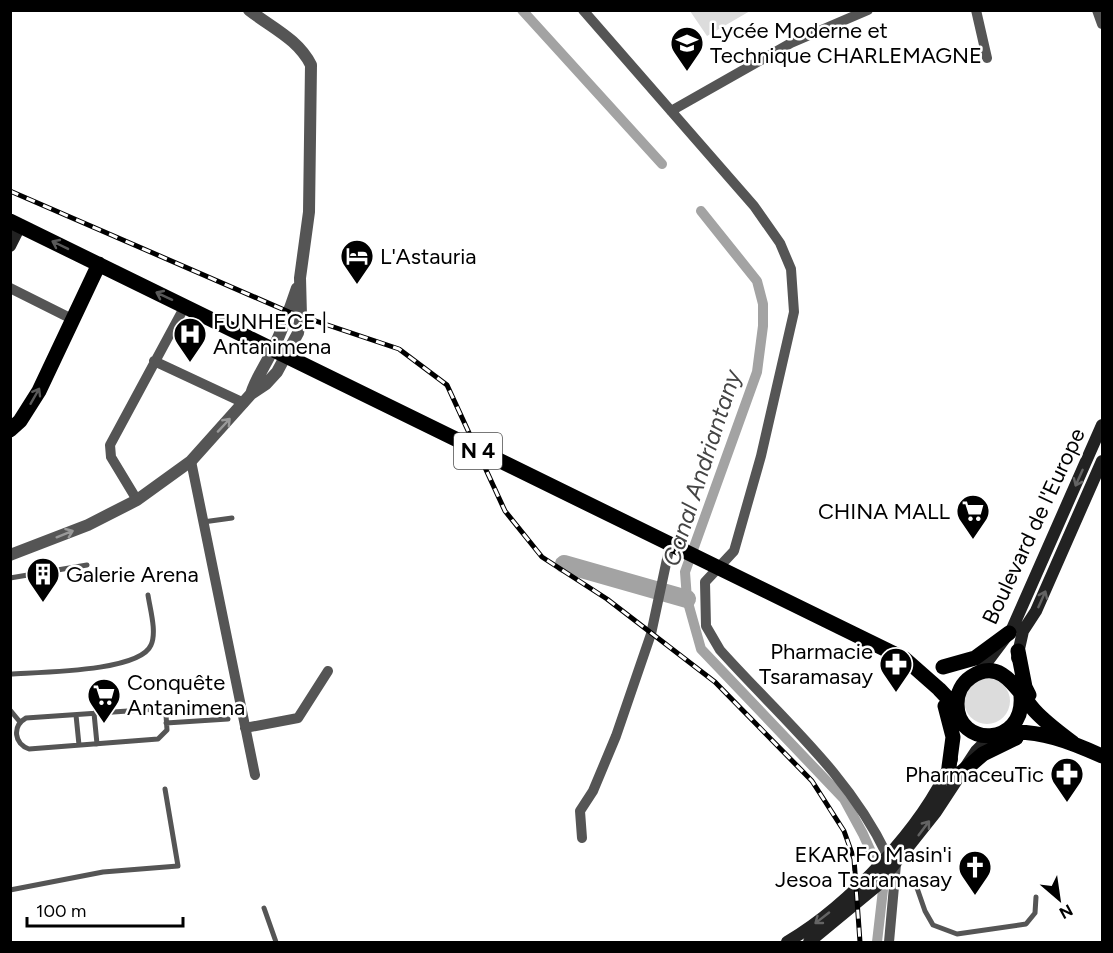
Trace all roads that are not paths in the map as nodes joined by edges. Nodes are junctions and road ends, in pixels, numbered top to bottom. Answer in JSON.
{"nodes":[{"id":1,"x":249,"y":10,"type":"edge"},
{"id":2,"x":584,"y":10,"type":"edge"},
{"id":3,"x":868,"y":10,"type":"edge"},
{"id":4,"x":976,"y":10,"type":"edge"},
{"id":5,"x":1097,"y":10,"type":"edge"},
{"id":6,"x":1102,"y":24,"type":"edge"},
{"id":7,"x":987,"y":58,"type":"dead end"},
{"id":8,"x":671,"y":111,"type":"junction"},
{"id":9,"x":15,"y":224,"type":"edge"},
{"id":10,"x":10,"y":246,"type":"edge"},
{"id":11,"x":99,"y":264,"type":"junction"},
{"id":12,"x":10,"y":288,"type":"edge"},
{"id":13,"x":185,"y":306,"type":"junction"},
{"id":14,"x":72,"y":319,"type":"junction"},
{"id":15,"x":280,"y":352,"type":"junction"},
{"id":16,"x":154,"y":361,"type":"junction"},
{"id":17,"x":248,"y":399,"type":"junction"},
{"id":18,"x":1102,"y":425,"type":"edge"},
{"id":19,"x":10,"y":430,"type":"edge"},
{"id":20,"x":191,"y":461,"type":"junction"},
{"id":21,"x":1102,"y":461,"type":"edge"},
{"id":22,"x":137,"y":500,"type":"junction"},
{"id":23,"x":232,"y":518,"type":"dead end"},
{"id":24,"x":203,"y":522,"type":"junction"},
{"id":25,"x":676,"y":548,"type":"junction"},
{"id":26,"x":10,"y":555,"type":"edge"},
{"id":27,"x":87,"y":565,"type":"dead end"},
{"id":28,"x":712,"y":566,"type":"junction"},
{"id":29,"x":10,"y":578,"type":"edge"},
{"id":30,"x":148,"y":595,"type":"dead end"},
{"id":31,"x":1009,"y":633,"type":"junction"},
{"id":32,"x":1018,"y":651,"type":"junction"},
{"id":33,"x":905,"y":659,"type":"junction"},
{"id":34,"x":943,"y":667,"type":"junction"},
{"id":35,"x":328,"y":671,"type":"dead end"},
{"id":36,"x":977,"y":673,"type":"junction"},
{"id":37,"x":10,"y":674,"type":"edge"},
{"id":38,"x":930,"y":680,"type":"junction"},
{"id":39,"x":1021,"y":694,"type":"junction"},
{"id":40,"x":10,"y":710,"type":"edge"},
{"id":41,"x":957,"y":710,"type":"junction"},
{"id":42,"x":94,"y":713,"type":"junction"},
{"id":43,"x":76,"y":715,"type":"junction"},
{"id":44,"x":228,"y":719,"type":"dead end"},
{"id":45,"x":20,"y":722,"type":"junction"},
{"id":46,"x":166,"y":723,"type":"junction"},
{"id":47,"x":1041,"y":727,"type":"junction"},
{"id":48,"x":245,"y":728,"type":"junction"},
{"id":49,"x":1002,"y":734,"type":"junction"},
{"id":50,"x":97,"y":744,"type":"junction"},
{"id":51,"x":79,"y":745,"type":"junction"},
{"id":52,"x":1102,"y":756,"type":"edge"},
{"id":53,"x":955,"y":770,"type":"junction"},
{"id":54,"x":255,"y":775,"type":"dead end"},
{"id":55,"x":165,"y":789,"type":"dead end"},
{"id":56,"x":582,"y":838,"type":"dead end"},
{"id":57,"x":890,"y":866,"type":"junction"},
{"id":58,"x":10,"y":890,"type":"edge"},
{"id":59,"x":1036,"y":897,"type":"dead end"},
{"id":60,"x":264,"y":908,"type":"dead end"},
{"id":61,"x":276,"y":942,"type":"edge"},
{"id":62,"x":787,"y":942,"type":"edge"},
{"id":63,"x":809,"y":942,"type":"edge"},
{"id":64,"x":889,"y":942,"type":"edge"}],
"edges":[{"from":1,"to":15,"type":"street"},
{"from":2,"to":8,"type":"street"},
{"from":3,"to":8,"type":"street"},
{"from":4,"to":7,"type":"street"},
{"from":5,"to":6,"type":"street"},
{"from":8,"to":28,"type":"street"},
{"from":9,"to":10,"type":"main road"},
{"from":11,"to":9,"type":"main road","number":"N 4","one_way":true},
{"from":13,"to":11,"type":"main road","number":"N 4","one_way":true},
{"from":11,"to":14,"type":"main road"},
{"from":12,"to":14,"type":"street"},
{"from":13,"to":15,"type":"main road","number":"N 4"},
{"from":13,"to":16,"type":"street"},
{"from":19,"to":14,"type":"main road","one_way":true},
{"from":15,"to":17,"type":"street"},
{"from":15,"to":25,"type":"main road","number":"N 4"},
{"from":16,"to":17,"type":"street"},
{"from":16,"to":22,"type":"street"},
{"from":20,"to":17,"type":"street","one_way":true},
{"from":18,"to":31,"type":"main road","name":"Boulevard de l'Europe","one_way":true},
{"from":20,"to":22,"type":"street"},
{"from":20,"to":24,"type":"street"},
{"from":32,"to":21,"type":"main road","name":"Boulevard de l'Europe","one_way":true},
{"from":26,"to":22,"type":"street","one_way":true},
{"from":23,"to":24,"type":"lane"},
{"from":24,"to":48,"type":"street"},
{"from":25,"to":28,"type":"main road","number":"N 4"},
{"from":25,"to":56,"type":"street"},
{"from":27,"to":29,"type":"lane"},
{"from":28,"to":33,"type":"main road","number":"N 4"},
{"from":28,"to":57,"type":"street"},
{"from":30,"to":37,"type":"lane"},
{"from":31,"to":34,"type":"main road"},
{"from":31,"to":36,"type":"main road","name":"Boulevard de l'Europe"},
{"from":32,"to":39,"type":"main road","name":"Boulevard de l'Europe"},
{"from":32,"to":47,"type":"main road"},
{"from":33,"to":34,"type":"main road","number":"N 4"},
{"from":33,"to":38,"type":"main road","number":"N 4"},
{"from":34,"to":36,"type":"main road","number":"N 4"},
{"from":35,"to":48,"type":"street"},
{"from":36,"to":39,"type":"main road"},
{"from":36,"to":41,"type":"main road"},
{"from":38,"to":41,"type":"main road","number":"N 4"},
{"from":38,"to":53,"type":"main road"},
{"from":39,"to":47,"type":"main road"},
{"from":39,"to":49,"type":"main road"},
{"from":40,"to":45,"type":"lane"},
{"from":41,"to":49,"type":"main road"},
{"from":41,"to":53,"type":"main road"},
{"from":42,"to":43,"type":"lane"},
{"from":42,"to":46,"type":"lane"},
{"from":42,"to":50,"type":"lane"},
{"from":43,"to":45,"type":"lane"},
{"from":43,"to":51,"type":"lane"},
{"from":44,"to":46,"type":"lane"},
{"from":45,"to":51,"type":"lane"},
{"from":46,"to":50,"type":"lane"},
{"from":47,"to":49,"type":"main road"},
{"from":47,"to":52,"type":"main road"},
{"from":47,"to":53,"type":"main road"},
{"from":48,"to":54,"type":"street"},
{"from":49,"to":53,"type":"main road"},
{"from":50,"to":51,"type":"lane"},
{"from":53,"to":57,"type":"main road"},
{"from":55,"to":58,"type":"lane"},
{"from":57,"to":59,"type":"lane"},
{"from":57,"to":62,"type":"main road","one_way":true},
{"from":57,"to":63,"type":"main road"},
{"from":57,"to":64,"type":"street"},
{"from":60,"to":61,"type":"lane"}]}
